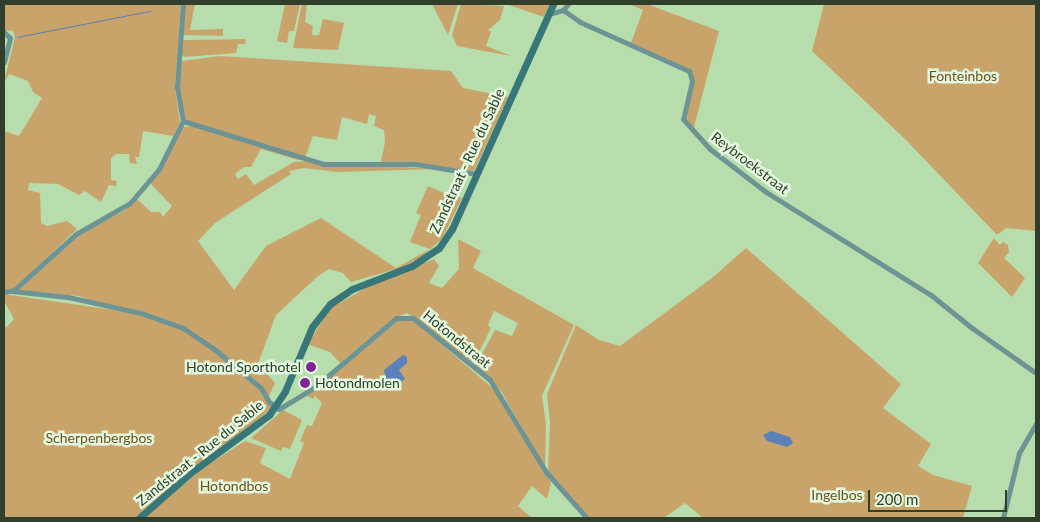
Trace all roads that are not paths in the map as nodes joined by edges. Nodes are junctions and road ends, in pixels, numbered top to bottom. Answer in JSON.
{"nodes":[{"id":1,"x":183,"y":4,"type":"edge"},
{"id":2,"x":553,"y":4,"type":"edge"},
{"id":3,"x":568,"y":4,"type":"edge"},
{"id":4,"x":563,"y":10,"type":"junction"},
{"id":5,"x":549,"y":14,"type":"junction"},
{"id":6,"x":4,"y":32,"type":"edge"},
{"id":7,"x":4,"y":62,"type":"edge"},
{"id":8,"x":182,"y":122,"type":"junction"},
{"id":9,"x":477,"y":174,"type":"junction"},
{"id":10,"x":12,"y":291,"type":"junction"},
{"id":11,"x":4,"y":292,"type":"edge"},
{"id":12,"x":1036,"y":373,"type":"edge"},
{"id":13,"x":273,"y":406,"type":"junction"},
{"id":14,"x":1036,"y":424,"type":"edge"},
{"id":15,"x":139,"y":518,"type":"edge"},
{"id":16,"x":588,"y":518,"type":"edge"},
{"id":17,"x":1003,"y":518,"type":"edge"}],
"edges":[{"from":1,"to":8,"type":"street"},
{"from":2,"to":5,"type":"main road","name":"Zandstraat - Rue du Sable"},
{"from":3,"to":4,"type":"street"},
{"from":4,"to":5,"type":"street"},
{"from":4,"to":12,"type":"street","name":"Reybroekstraat"},
{"from":5,"to":9,"type":"main road","name":"Zandstraat - Rue du Sable"},
{"from":6,"to":7,"type":"street"},
{"from":8,"to":9,"type":"street"},
{"from":8,"to":10,"type":"street"},
{"from":9,"to":13,"type":"main road","name":"Zandstraat - Rue du Sable"},
{"from":10,"to":11,"type":"street"},
{"from":10,"to":13,"type":"street"},
{"from":13,"to":15,"type":"main road","name":"Zandstraat - Rue du Sable"},
{"from":13,"to":16,"type":"street","name":"Hotondstraat"},
{"from":14,"to":17,"type":"street"}]}
